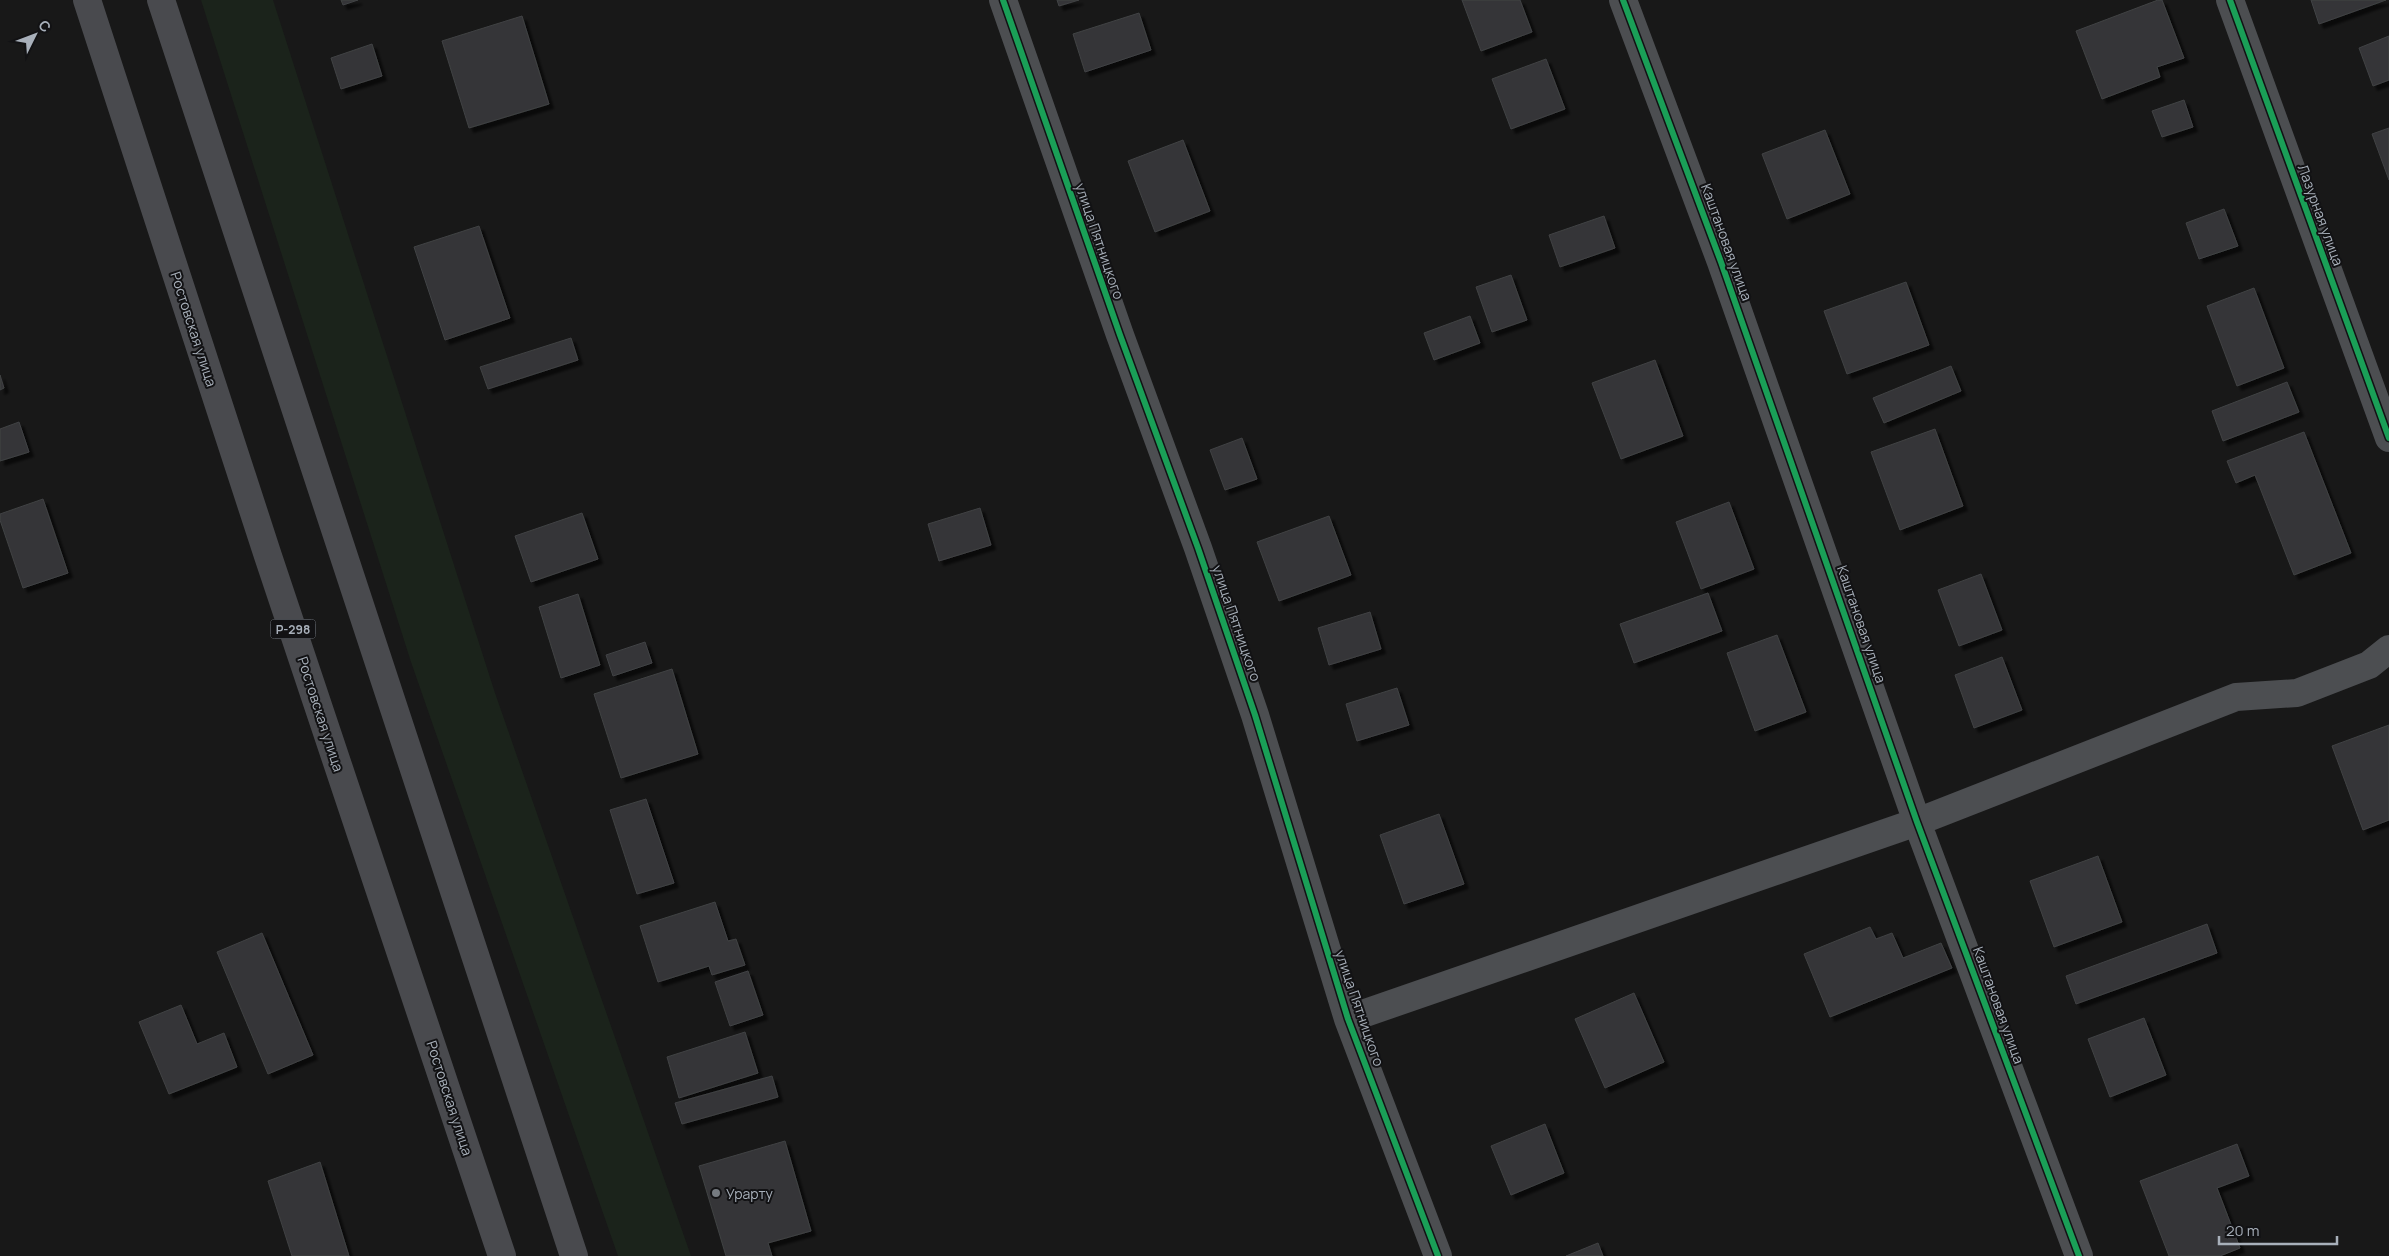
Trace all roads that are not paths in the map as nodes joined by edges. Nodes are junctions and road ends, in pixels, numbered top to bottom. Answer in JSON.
{"nodes":[{"id":1,"x":87,"y":0,"type":"edge"},
{"id":2,"x":161,"y":0,"type":"edge"},
{"id":3,"x":1003,"y":0,"type":"edge"},
{"id":4,"x":1624,"y":0,"type":"edge"},
{"id":5,"x":2230,"y":0,"type":"edge"},
{"id":6,"x":2389,"y":438,"type":"edge"},
{"id":7,"x":2389,"y":649,"type":"edge"},
{"id":8,"x":1917,"y":822,"type":"junction"},
{"id":9,"x":1348,"y":1019,"type":"junction"},
{"id":10,"x":502,"y":1256,"type":"edge"},
{"id":11,"x":574,"y":1256,"type":"edge"},
{"id":12,"x":1438,"y":1256,"type":"edge"},
{"id":13,"x":2079,"y":1256,"type":"edge"}],
"edges":[{"from":1,"to":10,"type":"highway","name":"Ростовская улица","number":"Р-298"},
{"from":2,"to":11,"type":"highway"},
{"from":3,"to":9,"type":"street","name":"улица Пятницкого"},
{"from":4,"to":8,"type":"street","name":"Каштановая улица"},
{"from":5,"to":6,"type":"street","name":"Лазурная улица"},
{"from":7,"to":8,"type":"street"},
{"from":8,"to":9,"type":"street"},
{"from":8,"to":13,"type":"street","name":"Каштановая улица"},
{"from":9,"to":12,"type":"street","name":"улица Пятницкого"}]}
